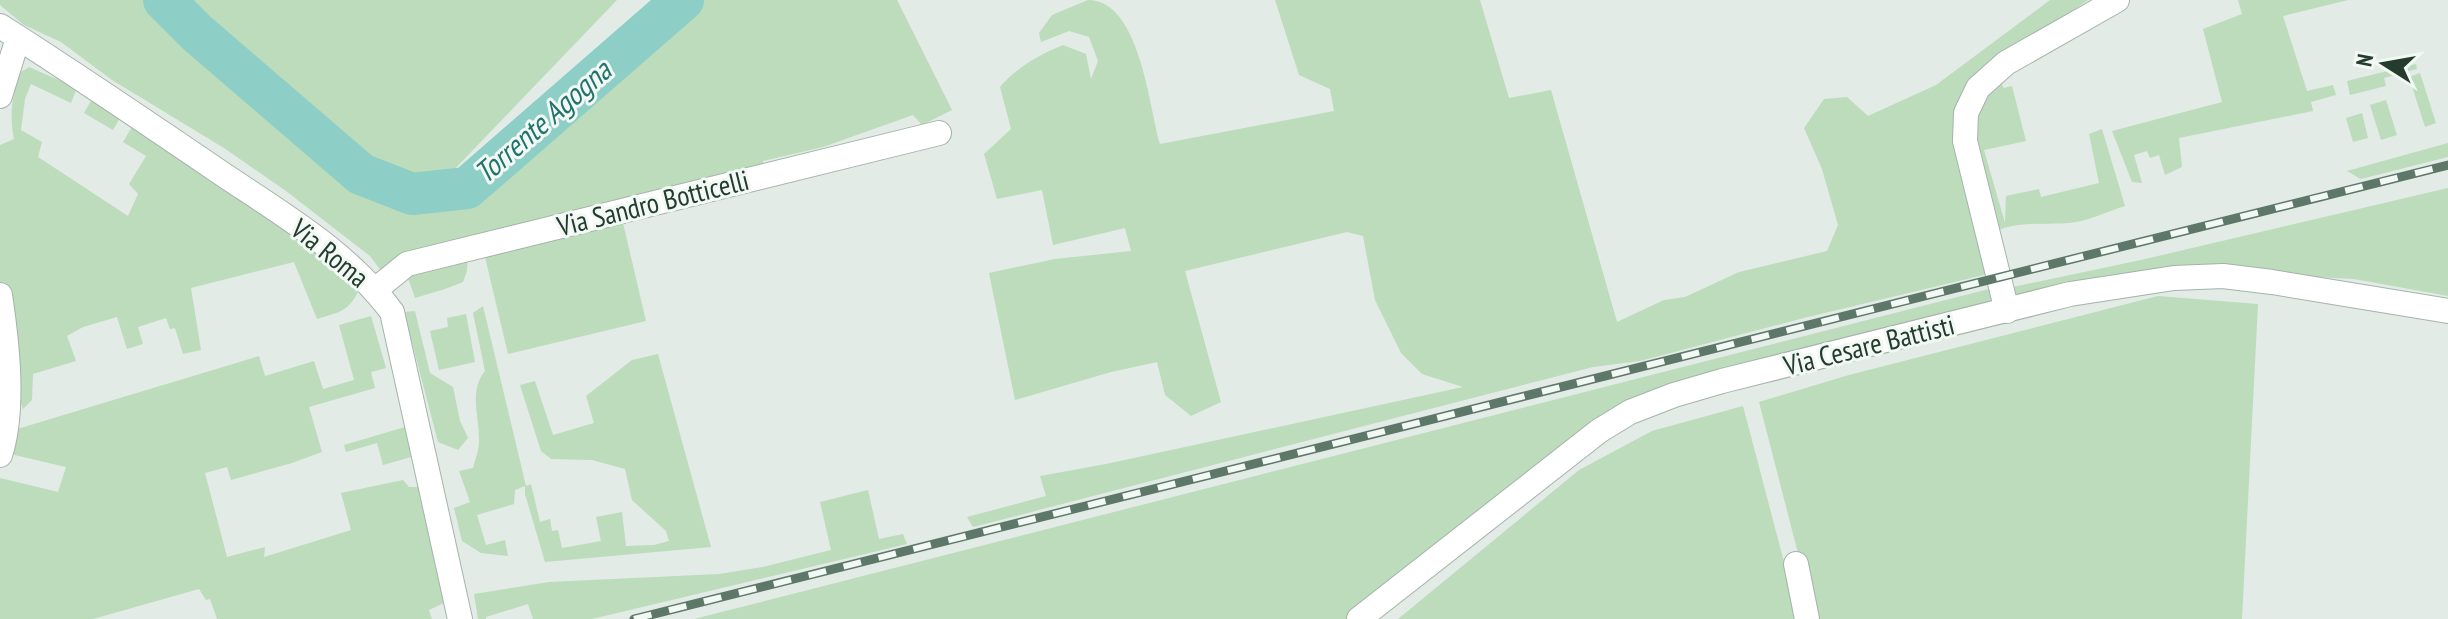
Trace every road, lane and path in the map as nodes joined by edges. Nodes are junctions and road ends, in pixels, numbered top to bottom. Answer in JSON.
{"nodes":[{"id":1,"x":2117,"y":0,"type":"edge"},
{"id":2,"x":9,"y":32,"type":"edge"},
{"id":3,"x":0,"y":96,"type":"edge"},
{"id":4,"x":939,"y":133,"type":"dead end"},
{"id":5,"x":375,"y":290,"type":"junction"},
{"id":6,"x":0,"y":295,"type":"edge"},
{"id":7,"x":2007,"y":311,"type":"junction"},
{"id":8,"x":2448,"y":311,"type":"edge"},
{"id":9,"x":0,"y":455,"type":"edge"},
{"id":10,"x":1796,"y":564,"type":"dead end"},
{"id":11,"x":460,"y":619,"type":"edge"},
{"id":12,"x":1359,"y":619,"type":"edge"},
{"id":13,"x":1807,"y":619,"type":"edge"}],
"edges":[{"from":1,"to":7,"type":"street"},
{"from":2,"to":3,"type":"street"},
{"from":2,"to":5,"type":"street","name":"Via Roma"},
{"from":4,"to":5,"type":"street","name":"Via Sandro Botticelli"},
{"from":5,"to":11,"type":"street","name":"Via Roma"},
{"from":6,"to":9,"type":"street"},
{"from":7,"to":8,"type":"street","name":"Via Cesare Battisti"},
{"from":7,"to":12,"type":"street","name":"Via Cesare Battisti"},
{"from":10,"to":13,"type":"street"}]}
